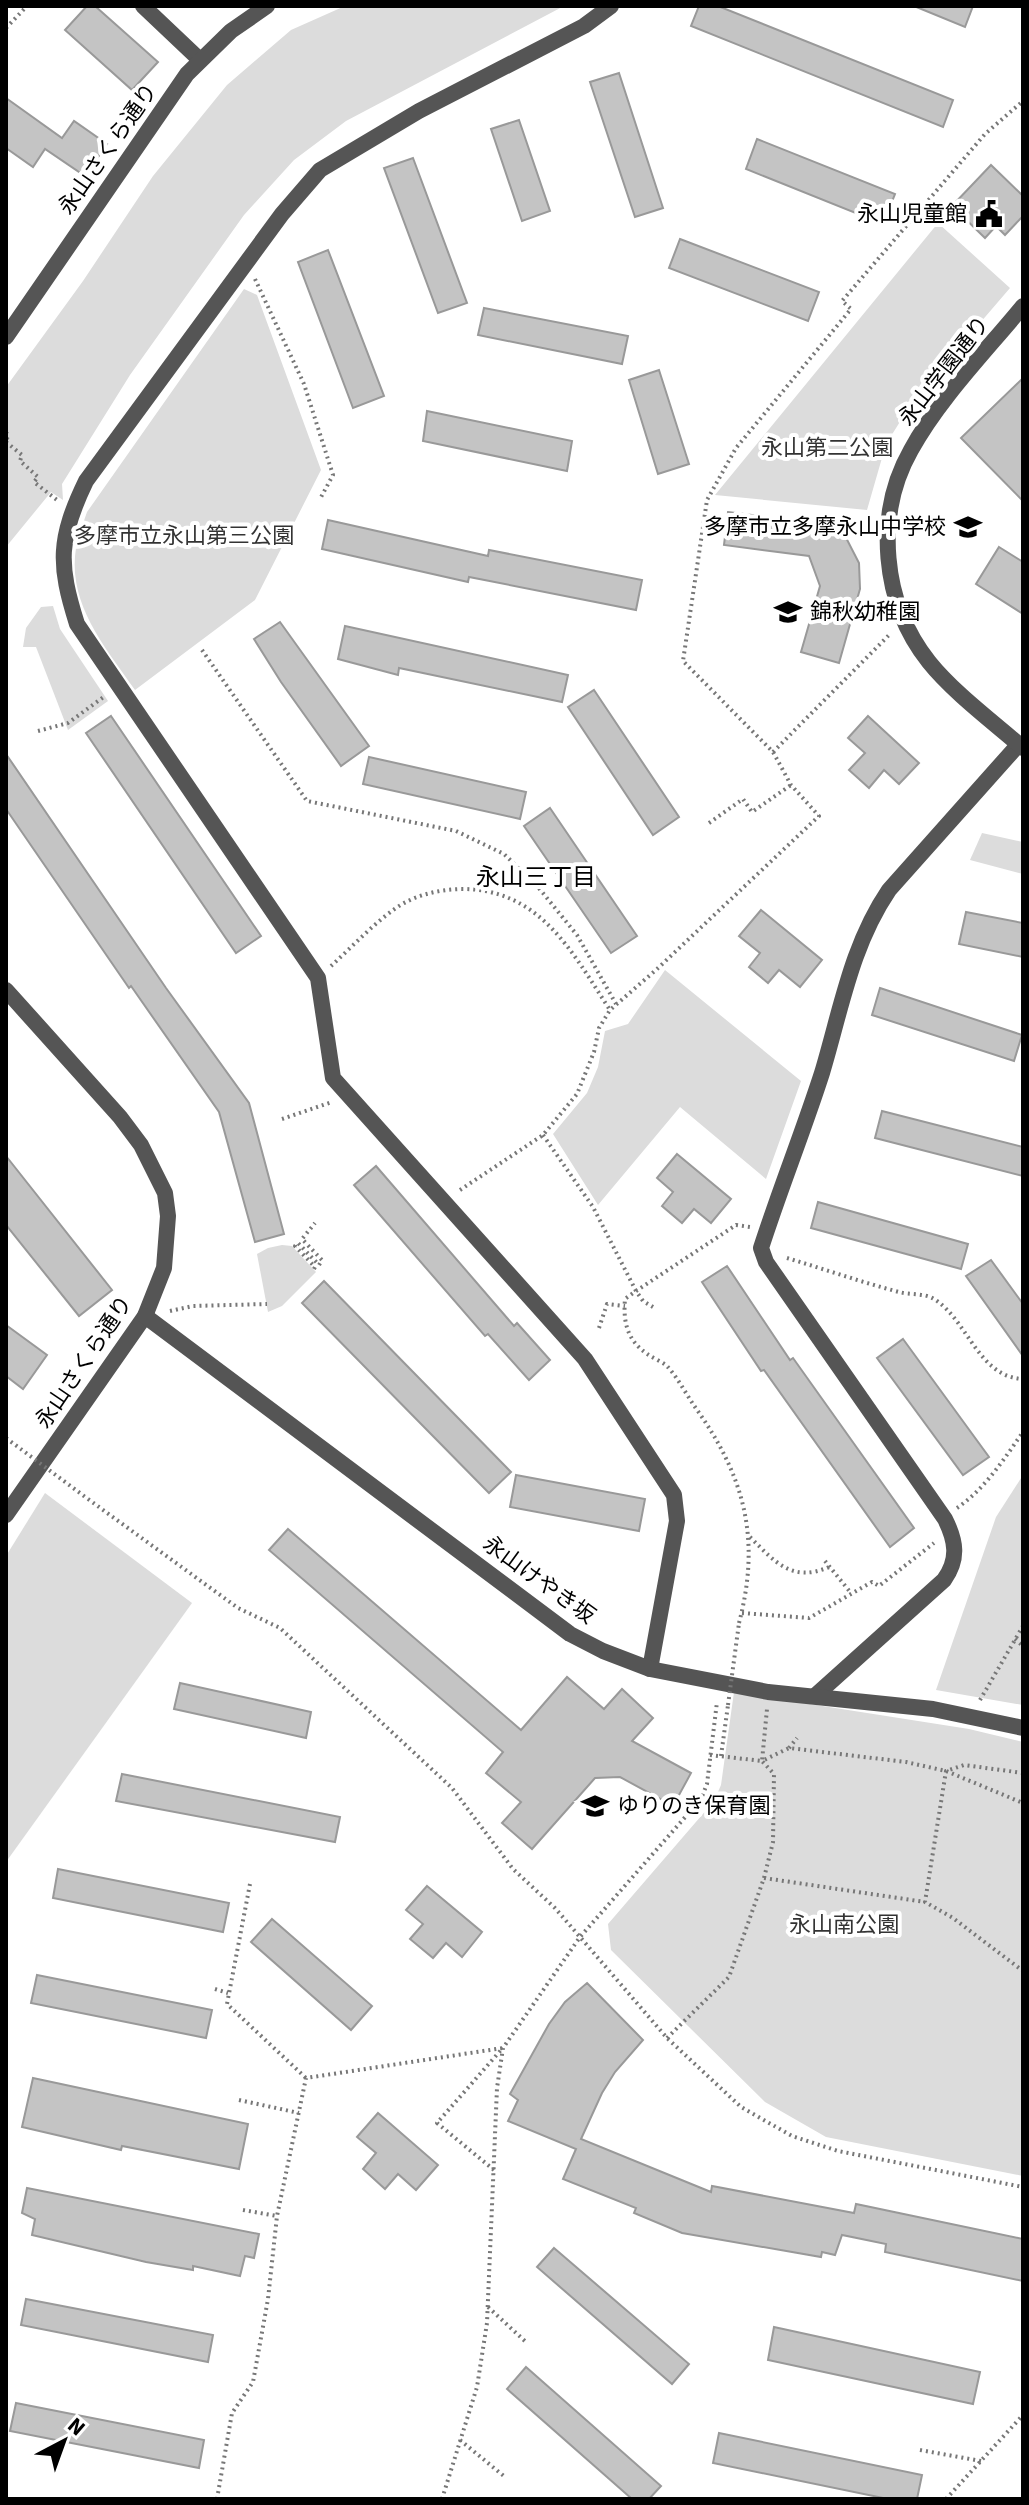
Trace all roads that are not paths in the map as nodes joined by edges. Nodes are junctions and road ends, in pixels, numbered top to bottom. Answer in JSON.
{"nodes":[{"id":1,"x":143,"y":6,"type":"edge"},
{"id":2,"x":267,"y":6,"type":"edge"},
{"id":3,"x":611,"y":6,"type":"edge"},
{"id":4,"x":200,"y":60,"type":"junction"},
{"id":5,"x":1023,"y":306,"type":"edge"},
{"id":6,"x":6,"y":337,"type":"edge"},
{"id":7,"x":1021,"y":746,"type":"edge"},
{"id":8,"x":6,"y":990,"type":"edge"},
{"id":9,"x":145,"y":1316,"type":"junction"},
{"id":10,"x":8,"y":1507,"type":"edge"},
{"id":11,"x":650,"y":1669,"type":"junction"},
{"id":12,"x":816,"y":1695,"type":"junction"},
{"id":13,"x":1023,"y":1728,"type":"edge"}],
"edges":[{"from":1,"to":4,"type":"street"},
{"from":2,"to":4,"type":"street","name":"永山さくら通り"},
{"from":3,"to":11,"type":"street"},
{"from":4,"to":6,"type":"street","name":"永山さくら通り"},
{"from":5,"to":7,"type":"street","name":"永山学園通り"},
{"from":7,"to":12,"type":"street"},
{"from":8,"to":9,"type":"street","name":"永山さくら通り"},
{"from":9,"to":10,"type":"street","name":"永山さくら通り"},
{"from":9,"to":11,"type":"street","name":"永山けやき坂"},
{"from":11,"to":12,"type":"street","name":"永山けやき坂"},
{"from":12,"to":13,"type":"street","name":"永山けやき坂"}]}
